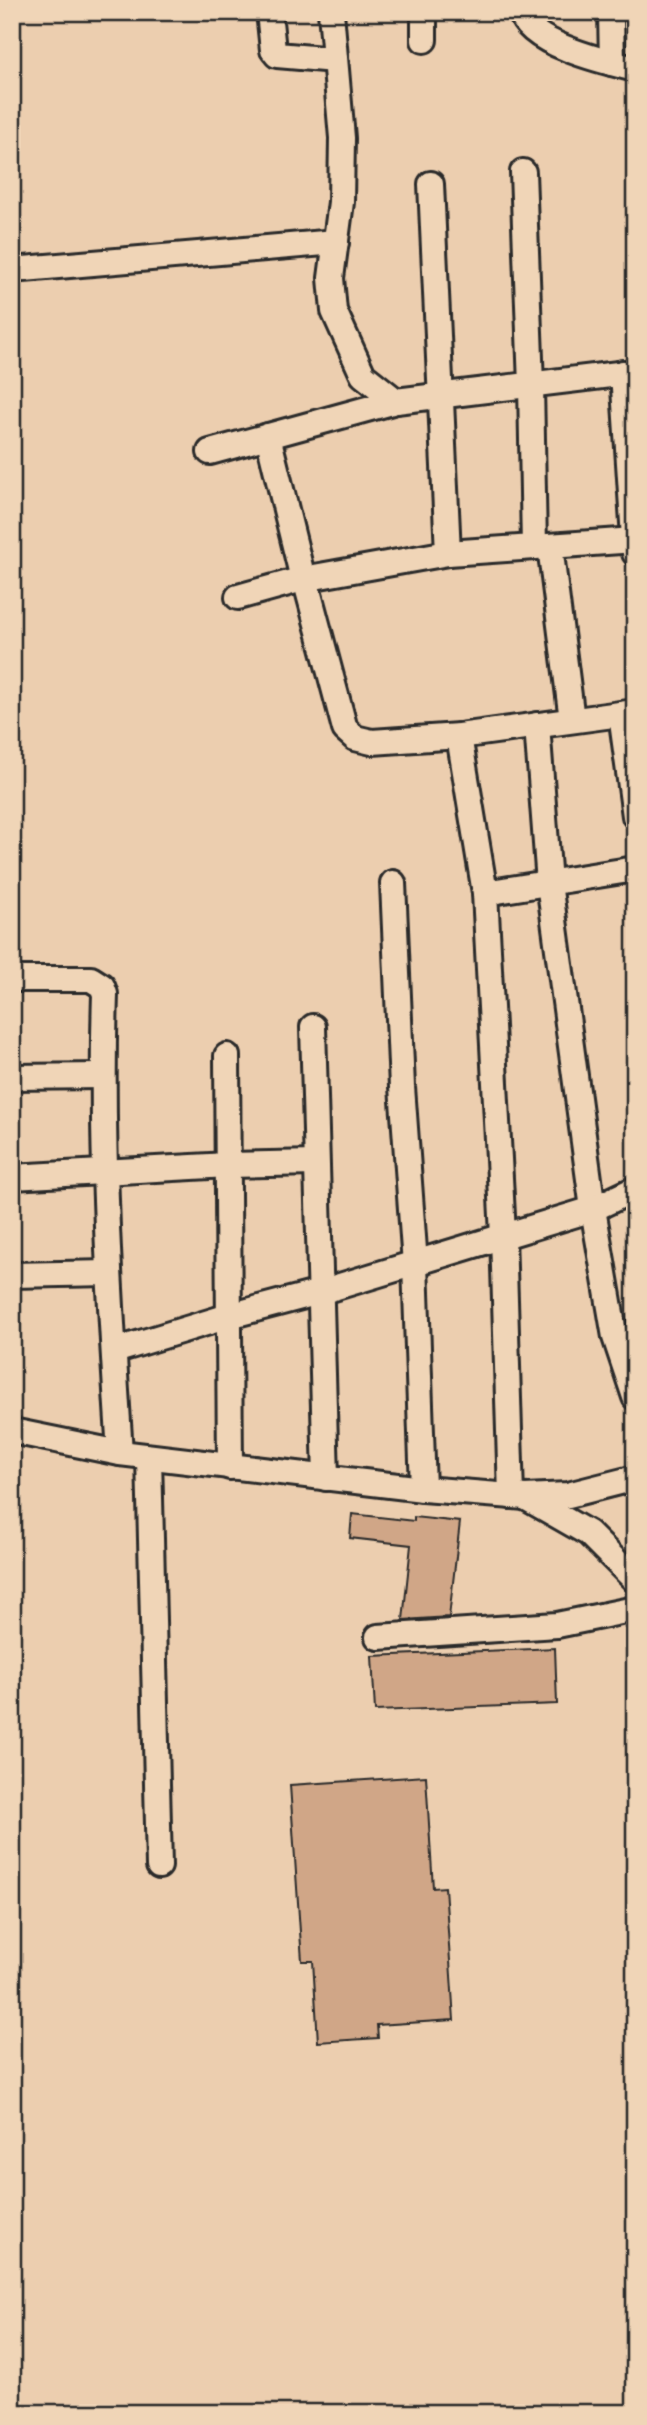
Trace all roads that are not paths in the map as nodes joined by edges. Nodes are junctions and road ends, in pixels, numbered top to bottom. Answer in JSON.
{"nodes":[{"id":1,"x":269,"y":12,"type":"edge"},
{"id":2,"x":331,"y":12,"type":"edge"},
{"id":3,"x":424,"y":12,"type":"edge"},
{"id":4,"x":521,"y":12,"type":"edge"},
{"id":5,"x":611,"y":12,"type":"edge"},
{"id":6,"x":424,"y":40,"type":"dead end"},
{"id":7,"x":335,"y":60,"type":"junction"},
{"id":8,"x":623,"y":66,"type":"edge"},
{"id":9,"x":523,"y":172,"type":"dead end"},
{"id":10,"x":431,"y":184,"type":"dead end"},
{"id":11,"x":336,"y":242,"type":"junction"},
{"id":12,"x":12,"y":270,"type":"edge"},
{"id":13,"x":629,"y":372,"type":"edge"},
{"id":14,"x":531,"y":384,"type":"junction"},
{"id":15,"x":439,"y":396,"type":"junction"},
{"id":16,"x":396,"y":401,"type":"junction"},
{"id":17,"x":268,"y":436,"type":"junction"},
{"id":18,"x":210,"y":452,"type":"dead end"},
{"id":19,"x":634,"y":540,"type":"edge"},
{"id":20,"x":542,"y":546,"type":"junction"},
{"id":21,"x":448,"y":553,"type":"junction"},
{"id":22,"x":635,"y":553,"type":"edge"},
{"id":23,"x":304,"y":579,"type":"junction"},
{"id":24,"x":238,"y":597,"type":"dead end"},
{"id":25,"x":628,"y":713,"type":"edge"},
{"id":26,"x":572,"y":720,"type":"junction"},
{"id":27,"x":537,"y":725,"type":"junction"},
{"id":28,"x":459,"y":736,"type":"junction"},
{"id":29,"x":635,"y":816,"type":"edge"},
{"id":30,"x":635,"y":869,"type":"edge"},
{"id":31,"x":393,"y":883,"type":"dead end"},
{"id":32,"x":549,"y":883,"type":"junction"},
{"id":33,"x":485,"y":893,"type":"junction"},
{"id":34,"x":12,"y":979,"type":"edge"},
{"id":35,"x":313,"y":1027,"type":"dead end"},
{"id":36,"x":227,"y":1056,"type":"dead end"},
{"id":37,"x":102,"y":1076,"type":"junction"},
{"id":38,"x":12,"y":1077,"type":"edge"},
{"id":39,"x":317,"y":1163,"type":"junction"},
{"id":40,"x":228,"y":1165,"type":"junction"},
{"id":41,"x":105,"y":1173,"type":"junction"},
{"id":42,"x":12,"y":1177,"type":"edge"},
{"id":43,"x":635,"y":1189,"type":"edge"},
{"id":44,"x":593,"y":1209,"type":"junction"},
{"id":45,"x":503,"y":1235,"type":"junction"},
{"id":46,"x":415,"y":1264,"type":"junction"},
{"id":47,"x":108,"y":1273,"type":"junction"},
{"id":48,"x":12,"y":1275,"type":"edge"},
{"id":49,"x":320,"y":1292,"type":"junction"},
{"id":50,"x":229,"y":1316,"type":"junction"},
{"id":51,"x":625,"y":1335,"type":"edge"},
{"id":52,"x":114,"y":1351,"type":"junction"},
{"id":53,"x":635,"y":1397,"type":"edge"},
{"id":54,"x":12,"y":1431,"type":"edge"},
{"id":55,"x":120,"y":1453,"type":"junction"},
{"id":56,"x":149,"y":1457,"type":"junction"},
{"id":57,"x":230,"y":1466,"type":"junction"},
{"id":58,"x":326,"y":1478,"type":"junction"},
{"id":59,"x":635,"y":1478,"type":"edge"},
{"id":60,"x":422,"y":1489,"type":"junction"},
{"id":61,"x":518,"y":1497,"type":"junction"},
{"id":62,"x":635,"y":1580,"type":"edge"},
{"id":63,"x":635,"y":1609,"type":"edge"},
{"id":64,"x":378,"y":1637,"type":"dead end"},
{"id":65,"x":159,"y":1866,"type":"dead end"}],
"edges":[{"from":1,"to":7,"type":"street"},
{"from":2,"to":7,"type":"street"},
{"from":3,"to":6,"type":"street"},
{"from":4,"to":8,"type":"street"},
{"from":5,"to":8,"type":"street"},
{"from":7,"to":11,"type":"street"},
{"from":9,"to":14,"type":"street"},
{"from":10,"to":15,"type":"street"},
{"from":11,"to":12,"type":"street"},
{"from":11,"to":16,"type":"street"},
{"from":13,"to":14,"type":"street"},
{"from":13,"to":19,"type":"street"},
{"from":14,"to":15,"type":"street"},
{"from":14,"to":20,"type":"street"},
{"from":15,"to":16,"type":"street"},
{"from":15,"to":21,"type":"street"},
{"from":16,"to":17,"type":"street"},
{"from":17,"to":18,"type":"street"},
{"from":17,"to":23,"type":"street"},
{"from":19,"to":20,"type":"street"},
{"from":19,"to":22,"type":"street"},
{"from":20,"to":21,"type":"street"},
{"from":20,"to":26,"type":"street"},
{"from":21,"to":23,"type":"street"},
{"from":23,"to":24,"type":"street"},
{"from":23,"to":28,"type":"street"},
{"from":25,"to":26,"type":"street"},
{"from":25,"to":29,"type":"street"},
{"from":26,"to":27,"type":"street"},
{"from":27,"to":28,"type":"street"},
{"from":27,"to":32,"type":"street"},
{"from":28,"to":33,"type":"street"},
{"from":30,"to":32,"type":"street"},
{"from":31,"to":46,"type":"street"},
{"from":32,"to":33,"type":"street"},
{"from":32,"to":44,"type":"street"},
{"from":33,"to":45,"type":"street"},
{"from":34,"to":37,"type":"street"},
{"from":35,"to":39,"type":"street"},
{"from":36,"to":40,"type":"street"},
{"from":37,"to":38,"type":"street"},
{"from":37,"to":41,"type":"street"},
{"from":39,"to":40,"type":"street"},
{"from":39,"to":49,"type":"street"},
{"from":40,"to":41,"type":"street"},
{"from":40,"to":50,"type":"street"},
{"from":41,"to":42,"type":"street"},
{"from":41,"to":47,"type":"street"},
{"from":43,"to":44,"type":"street"},
{"from":44,"to":45,"type":"street"},
{"from":44,"to":51,"type":"street"},
{"from":45,"to":46,"type":"street"},
{"from":45,"to":61,"type":"street"},
{"from":46,"to":49,"type":"street"},
{"from":46,"to":60,"type":"street"},
{"from":47,"to":48,"type":"street"},
{"from":47,"to":52,"type":"street"},
{"from":49,"to":50,"type":"street"},
{"from":49,"to":58,"type":"street"},
{"from":50,"to":52,"type":"street"},
{"from":50,"to":57,"type":"street"},
{"from":51,"to":53,"type":"street"},
{"from":52,"to":55,"type":"street"},
{"from":54,"to":55,"type":"street"},
{"from":55,"to":56,"type":"street"},
{"from":56,"to":57,"type":"street"},
{"from":56,"to":65,"type":"street"},
{"from":57,"to":58,"type":"street"},
{"from":58,"to":60,"type":"street"},
{"from":59,"to":61,"type":"street"},
{"from":60,"to":61,"type":"street"},
{"from":61,"to":62,"type":"street"},
{"from":63,"to":64,"type":"street"}]}
